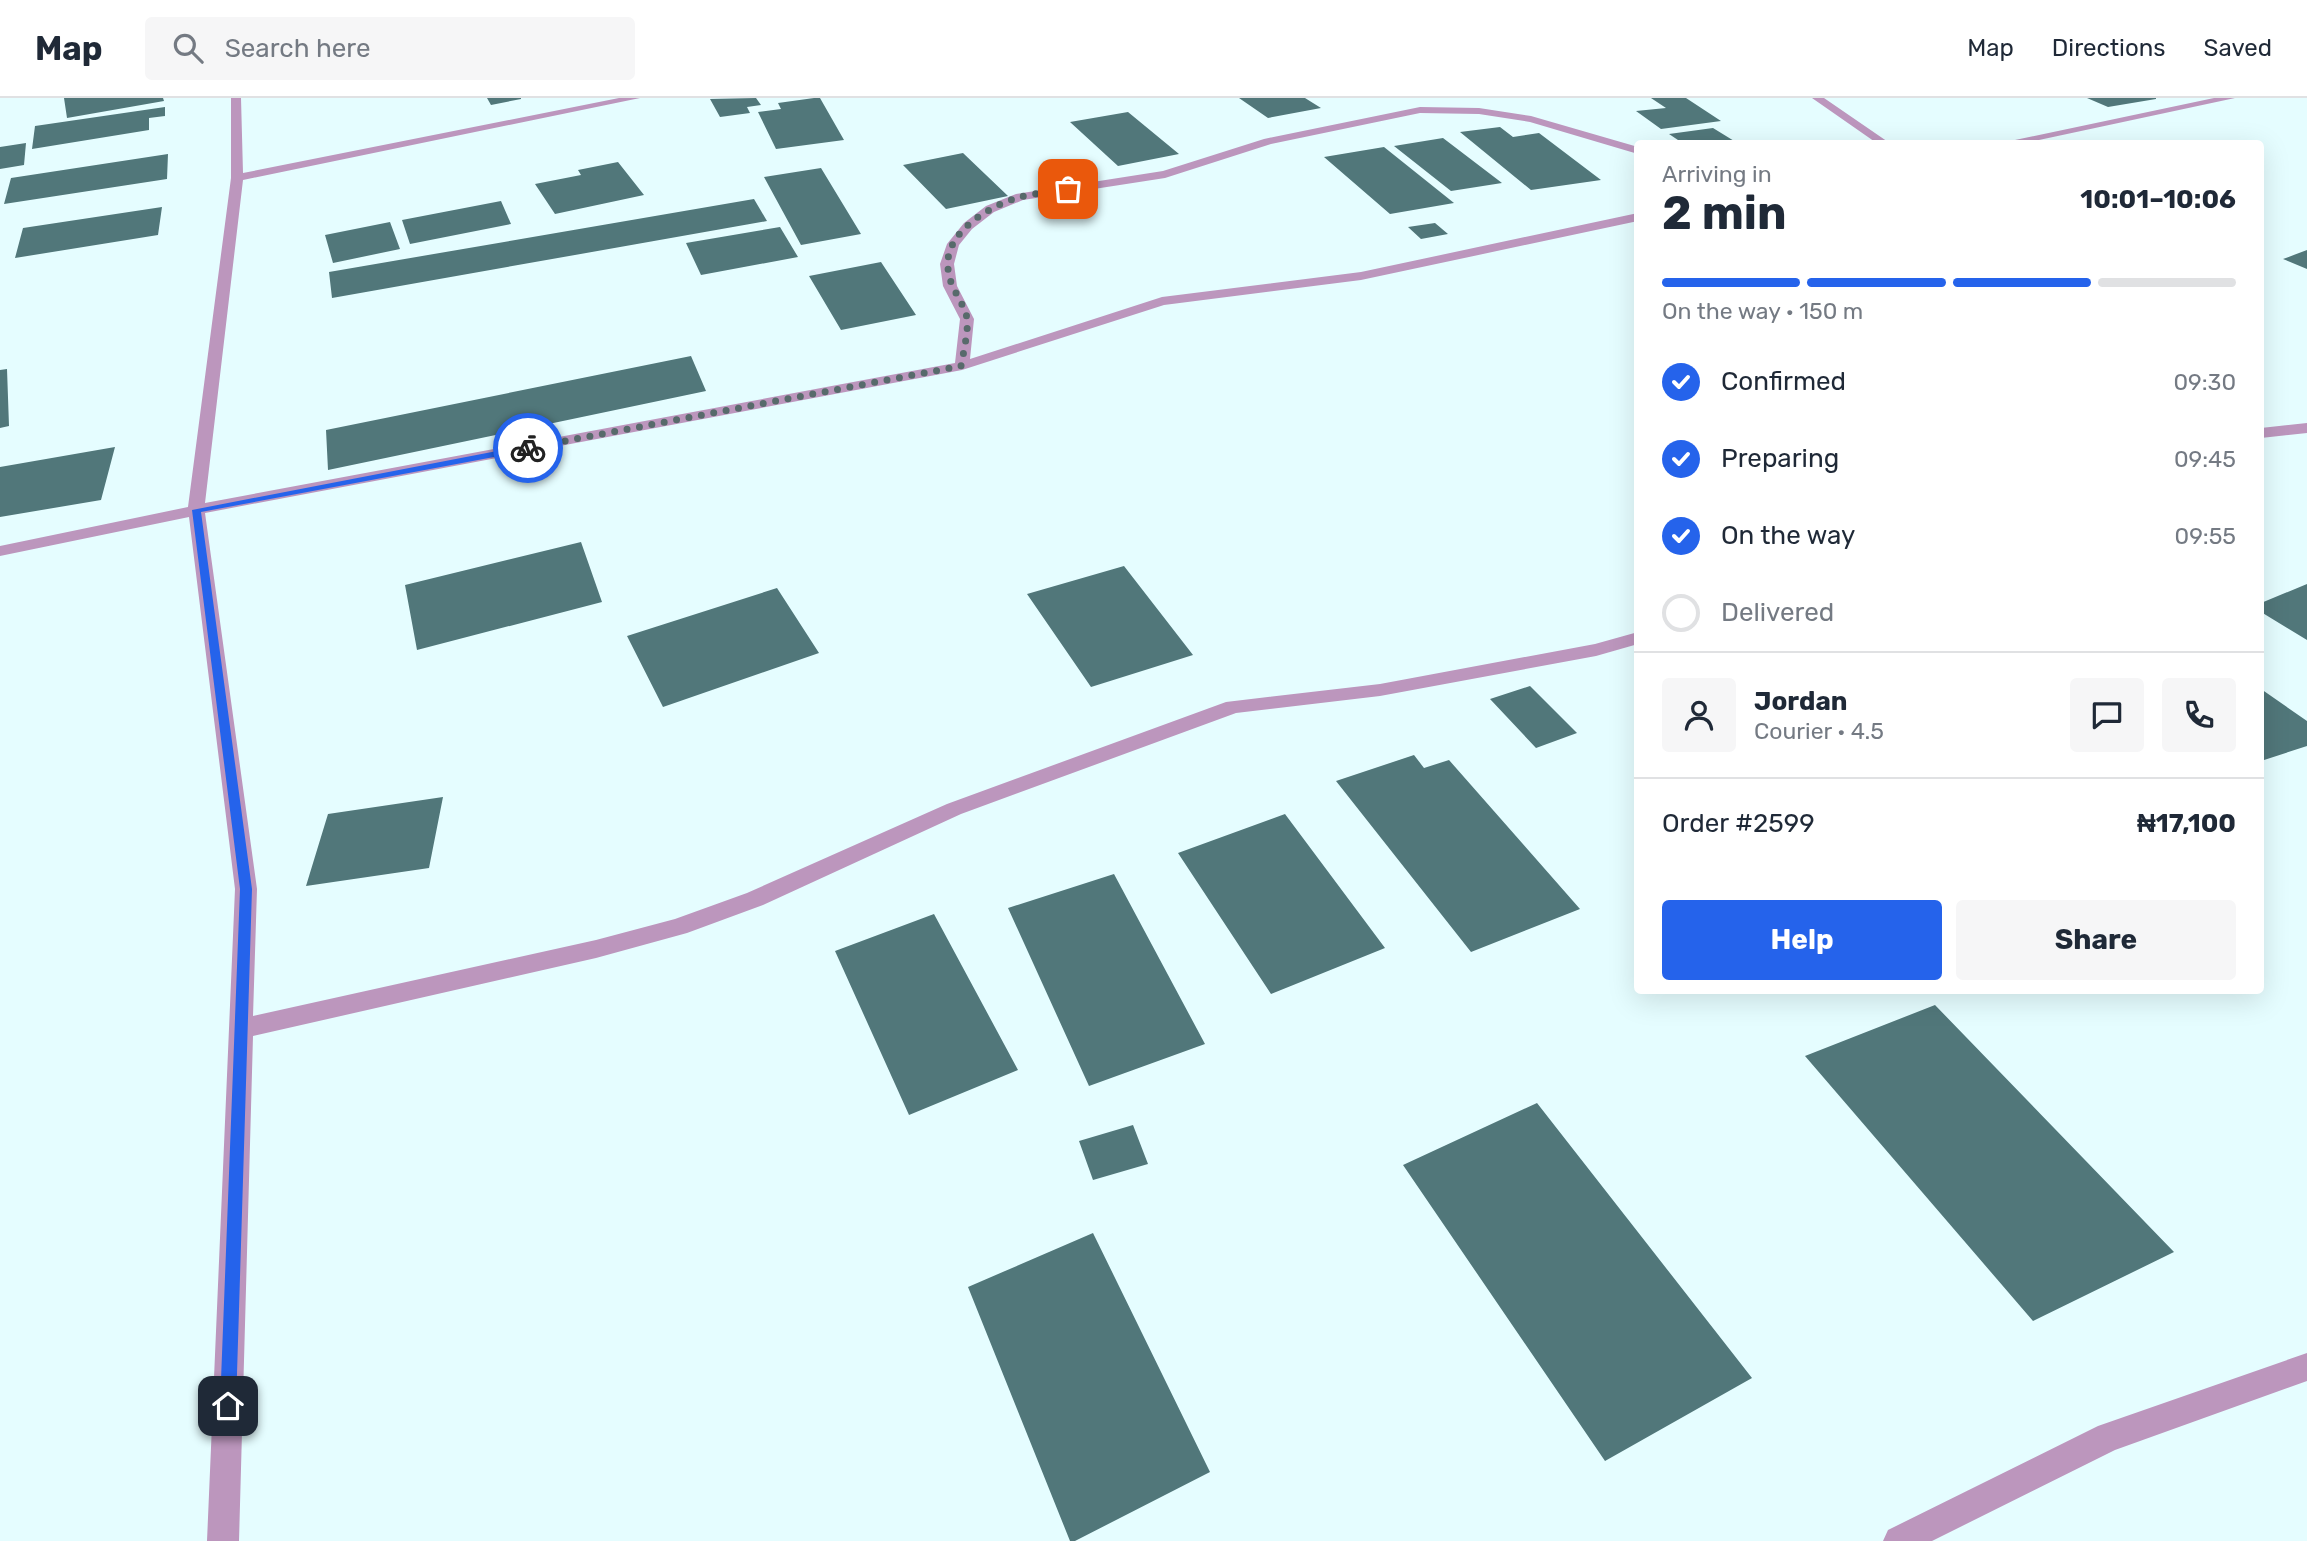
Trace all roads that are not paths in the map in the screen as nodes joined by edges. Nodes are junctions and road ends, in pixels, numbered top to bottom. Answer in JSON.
{"nodes":[{"id":1,"x":236,"y":98,"type":"edge"},
{"id":2,"x":635,"y":98,"type":"edge"},
{"id":3,"x":1450,"y":98,"type":"edge"},
{"id":4,"x":1818,"y":98,"type":"edge"},
{"id":5,"x":2230,"y":98,"type":"edge"},
{"id":6,"x":1404,"y":113,"type":"junction"},
{"id":7,"x":1880,"y":140,"type":"edge"},
{"id":8,"x":2021,"y":140,"type":"edge"},
{"id":9,"x":1634,"y":150,"type":"edge"},
{"id":10,"x":237,"y":178,"type":"junction"},
{"id":11,"x":1634,"y":218,"type":"edge"},
{"id":12,"x":961,"y":366,"type":"junction"},
{"id":13,"x":2307,"y":428,"type":"edge"},
{"id":14,"x":2264,"y":433,"type":"edge"},
{"id":15,"x":197,"y":510,"type":"junction"},
{"id":16,"x":0,"y":551,"type":"edge"},
{"id":17,"x":1634,"y":639,"type":"edge"},
{"id":18,"x":241,"y":1029,"type":"junction"},
{"id":19,"x":2307,"y":1367,"type":"edge"},
{"id":20,"x":223,"y":1541,"type":"edge"},
{"id":21,"x":1899,"y":1541,"type":"edge"}],
"edges":[{"from":1,"to":10,"type":"street"},
{"from":2,"to":10,"type":"street"},
{"from":3,"to":6,"type":"street"},
{"from":4,"to":7,"type":"street"},
{"from":5,"to":8,"type":"street"},
{"from":6,"to":9,"type":"street"},
{"from":6,"to":12,"type":"street"},
{"from":10,"to":15,"type":"street"},
{"from":11,"to":12,"type":"street"},
{"from":12,"to":15,"type":"street"},
{"from":13,"to":14,"type":"street"},
{"from":15,"to":16,"type":"street"},
{"from":15,"to":18,"type":"street"},
{"from":17,"to":18,"type":"street"},
{"from":18,"to":20,"type":"street"},
{"from":19,"to":21,"type":"street"}]}
